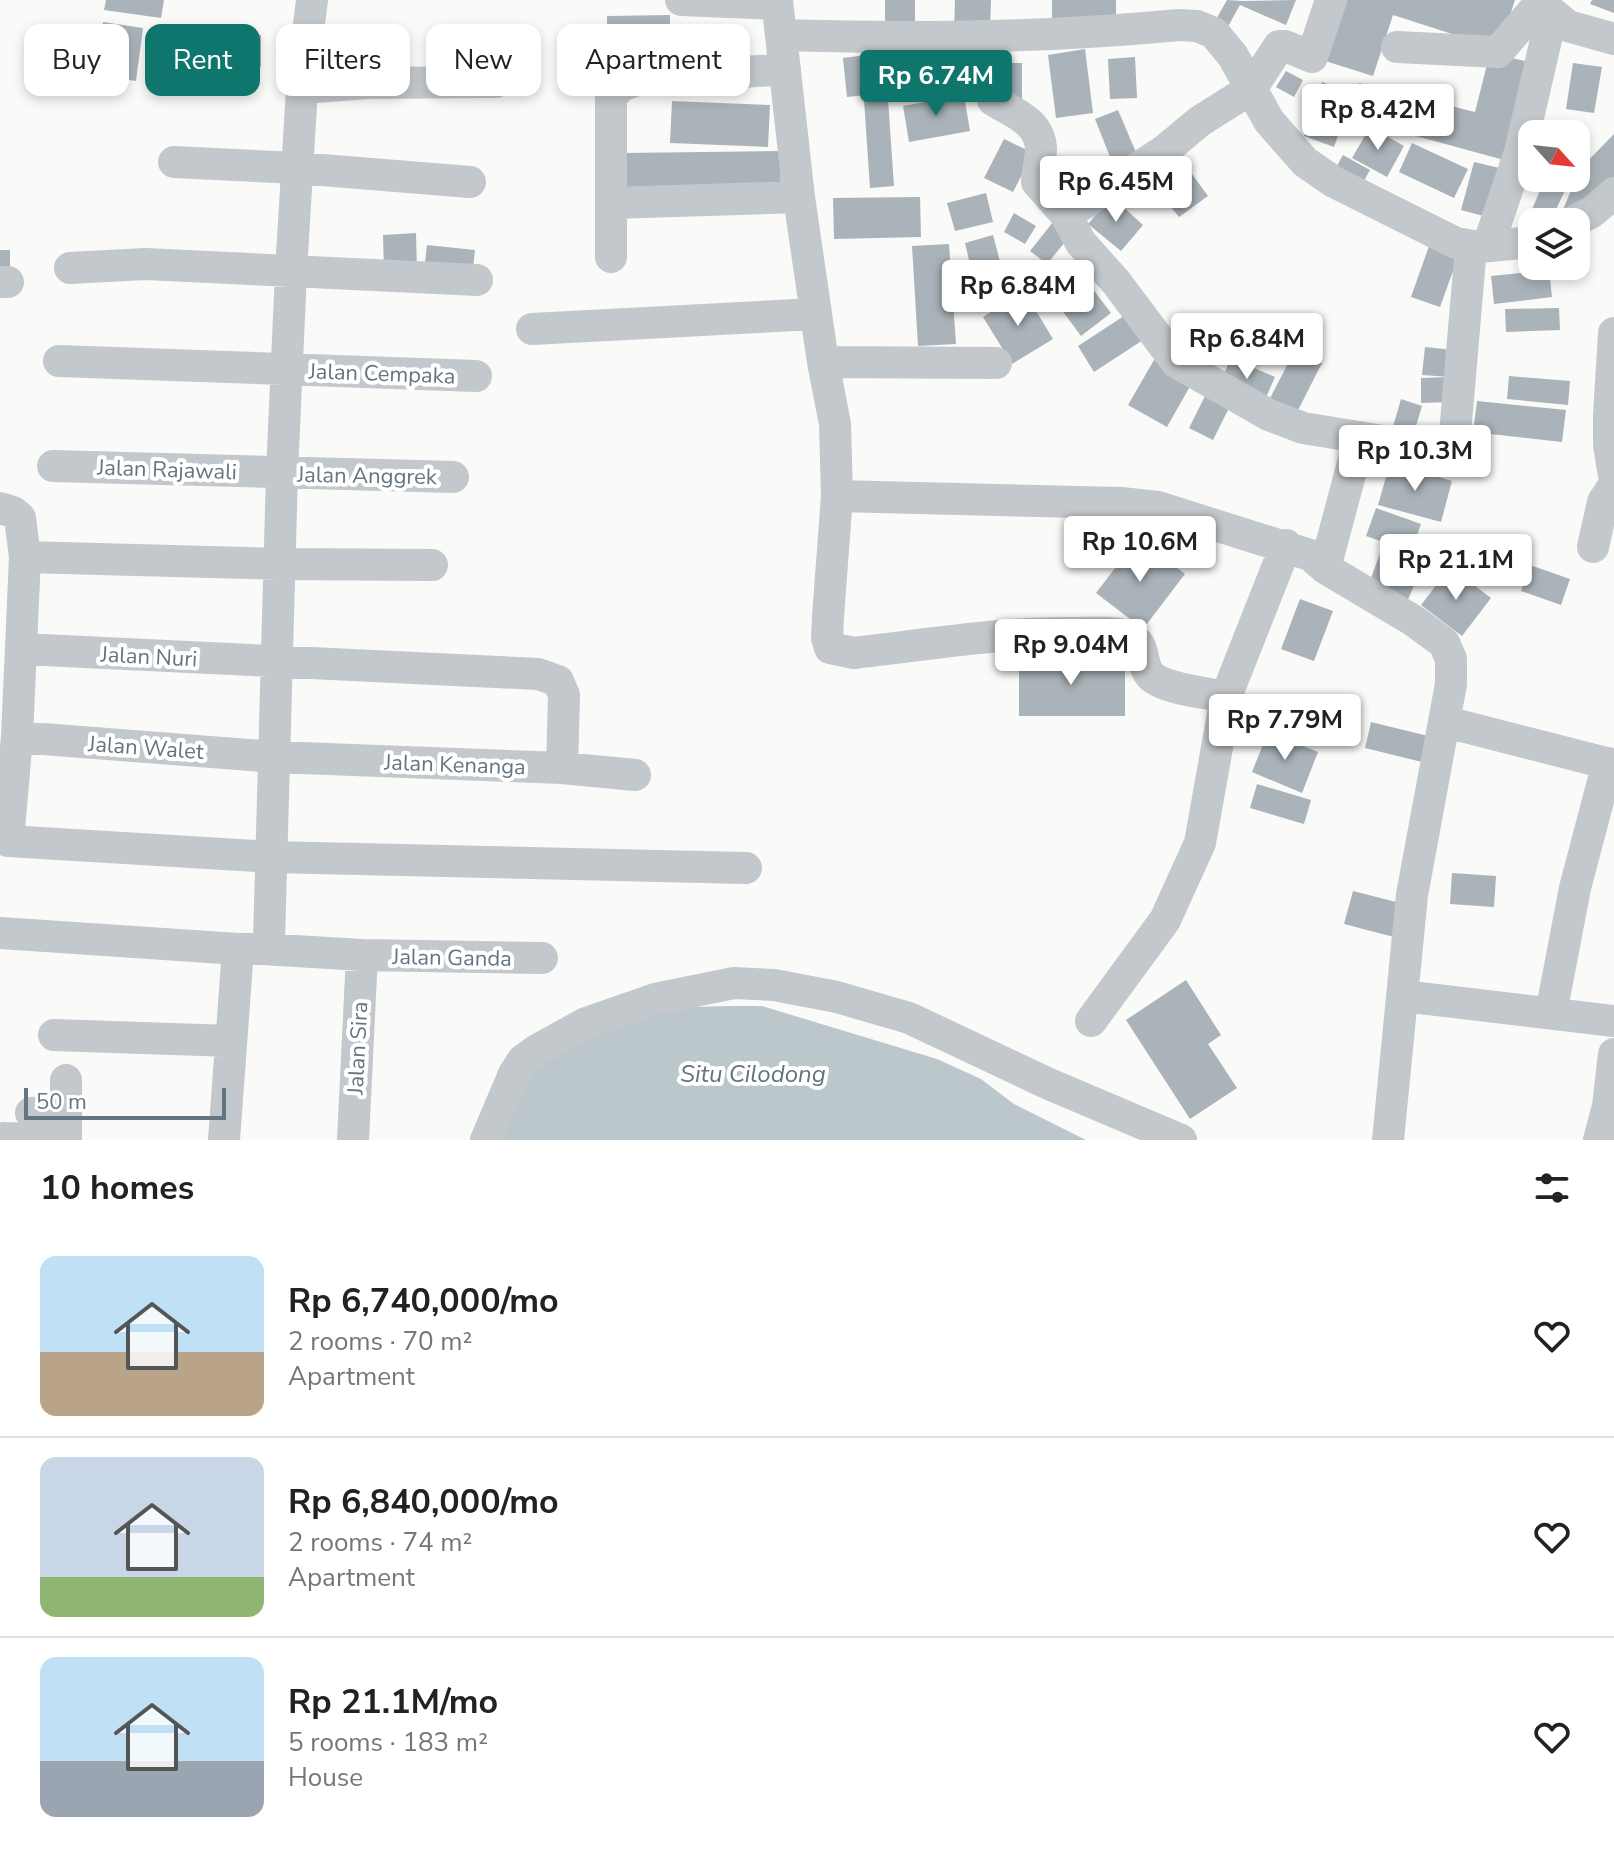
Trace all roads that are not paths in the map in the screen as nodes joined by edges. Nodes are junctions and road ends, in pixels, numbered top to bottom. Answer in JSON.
{"nodes":[{"id":1,"x":312,"y":0,"type":"edge"},
{"id":2,"x":681,"y":0,"type":"edge"},
{"id":3,"x":1331,"y":0,"type":"edge"},
{"id":4,"x":1543,"y":6,"type":"edge"},
{"id":5,"x":779,"y":13,"type":"edge"},
{"id":6,"x":309,"y":24,"type":"edge"},
{"id":7,"x":989,"y":37,"type":"junction"},
{"id":8,"x":1614,"y":39,"type":"edge"},
{"id":9,"x":1397,"y":47,"type":"dead end"},
{"id":10,"x":785,"y":69,"type":"junction"},
{"id":11,"x":1251,"y":89,"type":"junction"},
{"id":12,"x":302,"y":96,"type":"edge"},
{"id":13,"x":174,"y":162,"type":"dead end"},
{"id":14,"x":297,"y":168,"type":"junction"},
{"id":15,"x":470,"y":182,"type":"dead end"},
{"id":16,"x":1614,"y":193,"type":"edge"},
{"id":17,"x":799,"y":197,"type":"junction"},
{"id":18,"x":612,"y":203,"type":"junction"},
{"id":19,"x":1590,"y":213,"type":"edge"},
{"id":20,"x":1066,"y":215,"type":"junction"},
{"id":21,"x":1518,"y":243,"type":"edge"},
{"id":22,"x":1480,"y":246,"type":"junction"},
{"id":23,"x":611,"y":257,"type":"dead end"},
{"id":24,"x":70,"y":268,"type":"dead end"},
{"id":25,"x":291,"y":272,"type":"junction"},
{"id":26,"x":477,"y":280,"type":"dead end"},
{"id":27,"x":815,"y":314,"type":"junction"},
{"id":28,"x":532,"y":329,"type":"dead end"},
{"id":29,"x":1614,"y":333,"type":"edge"},
{"id":30,"x":59,"y":361,"type":"dead end"},
{"id":31,"x":823,"y":362,"type":"junction"},
{"id":32,"x":996,"y":363,"type":"dead end"},
{"id":33,"x":288,"y":369,"type":"junction"},
{"id":34,"x":476,"y":376,"type":"dead end"},
{"id":35,"x":1360,"y":437,"type":"junction"},
{"id":36,"x":53,"y":466,"type":"dead end"},
{"id":37,"x":282,"y":473,"type":"junction"},
{"id":38,"x":1614,"y":476,"type":"edge"},
{"id":39,"x":453,"y":477,"type":"dead end"},
{"id":40,"x":1614,"y":485,"type":"edge"},
{"id":41,"x":837,"y":496,"type":"junction"},
{"id":42,"x":0,"y":508,"type":"edge"},
{"id":43,"x":1286,"y":545,"type":"junction"},
{"id":44,"x":1593,"y":547,"type":"dead end"},
{"id":45,"x":25,"y":557,"type":"junction"},
{"id":46,"x":279,"y":564,"type":"junction"},
{"id":47,"x":432,"y":565,"type":"dead end"},
{"id":48,"x":1325,"y":568,"type":"junction"},
{"id":49,"x":22,"y":649,"type":"junction"},
{"id":50,"x":277,"y":663,"type":"junction"},
{"id":51,"x":1226,"y":697,"type":"junction"},
{"id":52,"x":1446,"y":722,"type":"junction"},
{"id":53,"x":17,"y":737,"type":"junction"},
{"id":54,"x":275,"y":757,"type":"junction"},
{"id":55,"x":1611,"y":764,"type":"edge"},
{"id":56,"x":562,"y":768,"type":"junction"},
{"id":57,"x":635,"y":775,"type":"dead end"},
{"id":58,"x":272,"y":857,"type":"junction"},
{"id":59,"x":746,"y":868,"type":"dead end"},
{"id":60,"x":0,"y":933,"type":"edge"},
{"id":61,"x":250,"y":949,"type":"junction"},
{"id":62,"x":362,"y":955,"type":"junction"},
{"id":63,"x":542,"y":958,"type":"dead end"},
{"id":64,"x":1403,"y":996,"type":"junction"},
{"id":65,"x":1553,"y":1003,"type":"dead end"},
{"id":66,"x":1091,"y":1021,"type":"dead end"},
{"id":67,"x":1614,"y":1021,"type":"edge"},
{"id":68,"x":54,"y":1035,"type":"dead end"},
{"id":69,"x":231,"y":1041,"type":"junction"},
{"id":70,"x":1614,"y":1054,"type":"edge"},
{"id":71,"x":66,"y":1080,"type":"dead end"},
{"id":72,"x":31,"y":1113,"type":"dead end"},
{"id":73,"x":61,"y":1131,"type":"edge"},
{"id":74,"x":4,"y":1138,"type":"dead end"},
{"id":75,"x":224,"y":1140,"type":"edge"},
{"id":76,"x":353,"y":1140,"type":"edge"},
{"id":77,"x":486,"y":1140,"type":"edge"},
{"id":78,"x":1181,"y":1140,"type":"edge"},
{"id":79,"x":1388,"y":1140,"type":"edge"},
{"id":80,"x":1599,"y":1140,"type":"edge"}],
"edges":[{"from":1,"to":6,"type":"street"},
{"from":2,"to":5,"type":"street"},
{"from":3,"to":11,"type":"street"},
{"from":4,"to":8,"type":"street"},
{"from":4,"to":9,"type":"street"},
{"from":4,"to":22,"type":"street"},
{"from":5,"to":7,"type":"street"},
{"from":5,"to":10,"type":"street"},
{"from":7,"to":11,"type":"street"},
{"from":7,"to":20,"type":"street"},
{"from":10,"to":17,"type":"street"},
{"from":10,"to":18,"type":"street"},
{"from":11,"to":20,"type":"street"},
{"from":11,"to":22,"type":"street"},
{"from":12,"to":14,"type":"street"},
{"from":13,"to":14,"type":"street"},
{"from":14,"to":15,"type":"street"},
{"from":14,"to":25,"type":"street"},
{"from":16,"to":19,"type":"street"},
{"from":17,"to":18,"type":"street"},
{"from":17,"to":27,"type":"street"},
{"from":18,"to":23,"type":"street"},
{"from":20,"to":35,"type":"street"},
{"from":21,"to":22,"type":"street"},
{"from":22,"to":35,"type":"street"},
{"from":24,"to":25,"type":"street"},
{"from":25,"to":26,"type":"street"},
{"from":25,"to":33,"type":"street"},
{"from":27,"to":28,"type":"street"},
{"from":27,"to":31,"type":"street"},
{"from":29,"to":38,"type":"street"},
{"from":30,"to":33,"type":"street","name":"Jalan Cempaka"},
{"from":31,"to":32,"type":"street"},
{"from":31,"to":41,"type":"street"},
{"from":33,"to":34,"type":"street","name":"Jalan Cempaka"},
{"from":33,"to":37,"type":"street"},
{"from":35,"to":48,"type":"street"},
{"from":36,"to":37,"type":"street","name":"Jalan Rajawali"},
{"from":37,"to":39,"type":"street","name":"Jalan Anggrek"},
{"from":37,"to":46,"type":"street"},
{"from":40,"to":44,"type":"street"},
{"from":41,"to":43,"type":"street"},
{"from":41,"to":51,"type":"street"},
{"from":42,"to":45,"type":"street"},
{"from":43,"to":48,"type":"street"},
{"from":43,"to":51,"type":"street"},
{"from":45,"to":46,"type":"street"},
{"from":45,"to":49,"type":"street"},
{"from":46,"to":47,"type":"street"},
{"from":46,"to":50,"type":"street"},
{"from":48,"to":52,"type":"street"},
{"from":49,"to":50,"type":"street","name":"Jalan Nuri"},
{"from":49,"to":53,"type":"street"},
{"from":50,"to":54,"type":"street"},
{"from":50,"to":56,"type":"street","name":"Jalan Nuri"},
{"from":51,"to":66,"type":"street"},
{"from":52,"to":55,"type":"street"},
{"from":52,"to":64,"type":"street"},
{"from":53,"to":54,"type":"street","name":"Jalan Walet"},
{"from":53,"to":58,"type":"street"},
{"from":54,"to":56,"type":"street","name":"Jalan Kenanga"},
{"from":54,"to":58,"type":"street"},
{"from":55,"to":65,"type":"street"},
{"from":56,"to":57,"type":"street","name":"Jalan Kenanga"},
{"from":58,"to":59,"type":"street"},
{"from":58,"to":61,"type":"street"},
{"from":60,"to":61,"type":"street","name":"Jalan Ganda"},
{"from":61,"to":62,"type":"street","name":"Jalan Ganda"},
{"from":61,"to":69,"type":"street"},
{"from":62,"to":63,"type":"street","name":"Jalan Ganda"},
{"from":62,"to":76,"type":"street","name":"Jalan Sira"},
{"from":64,"to":67,"type":"street"},
{"from":64,"to":79,"type":"street"},
{"from":68,"to":69,"type":"street"},
{"from":69,"to":75,"type":"street"},
{"from":70,"to":80,"type":"street"},
{"from":71,"to":73,"type":"street"},
{"from":72,"to":73,"type":"street"},
{"from":73,"to":74,"type":"street"},
{"from":77,"to":78,"type":"street"}]}
